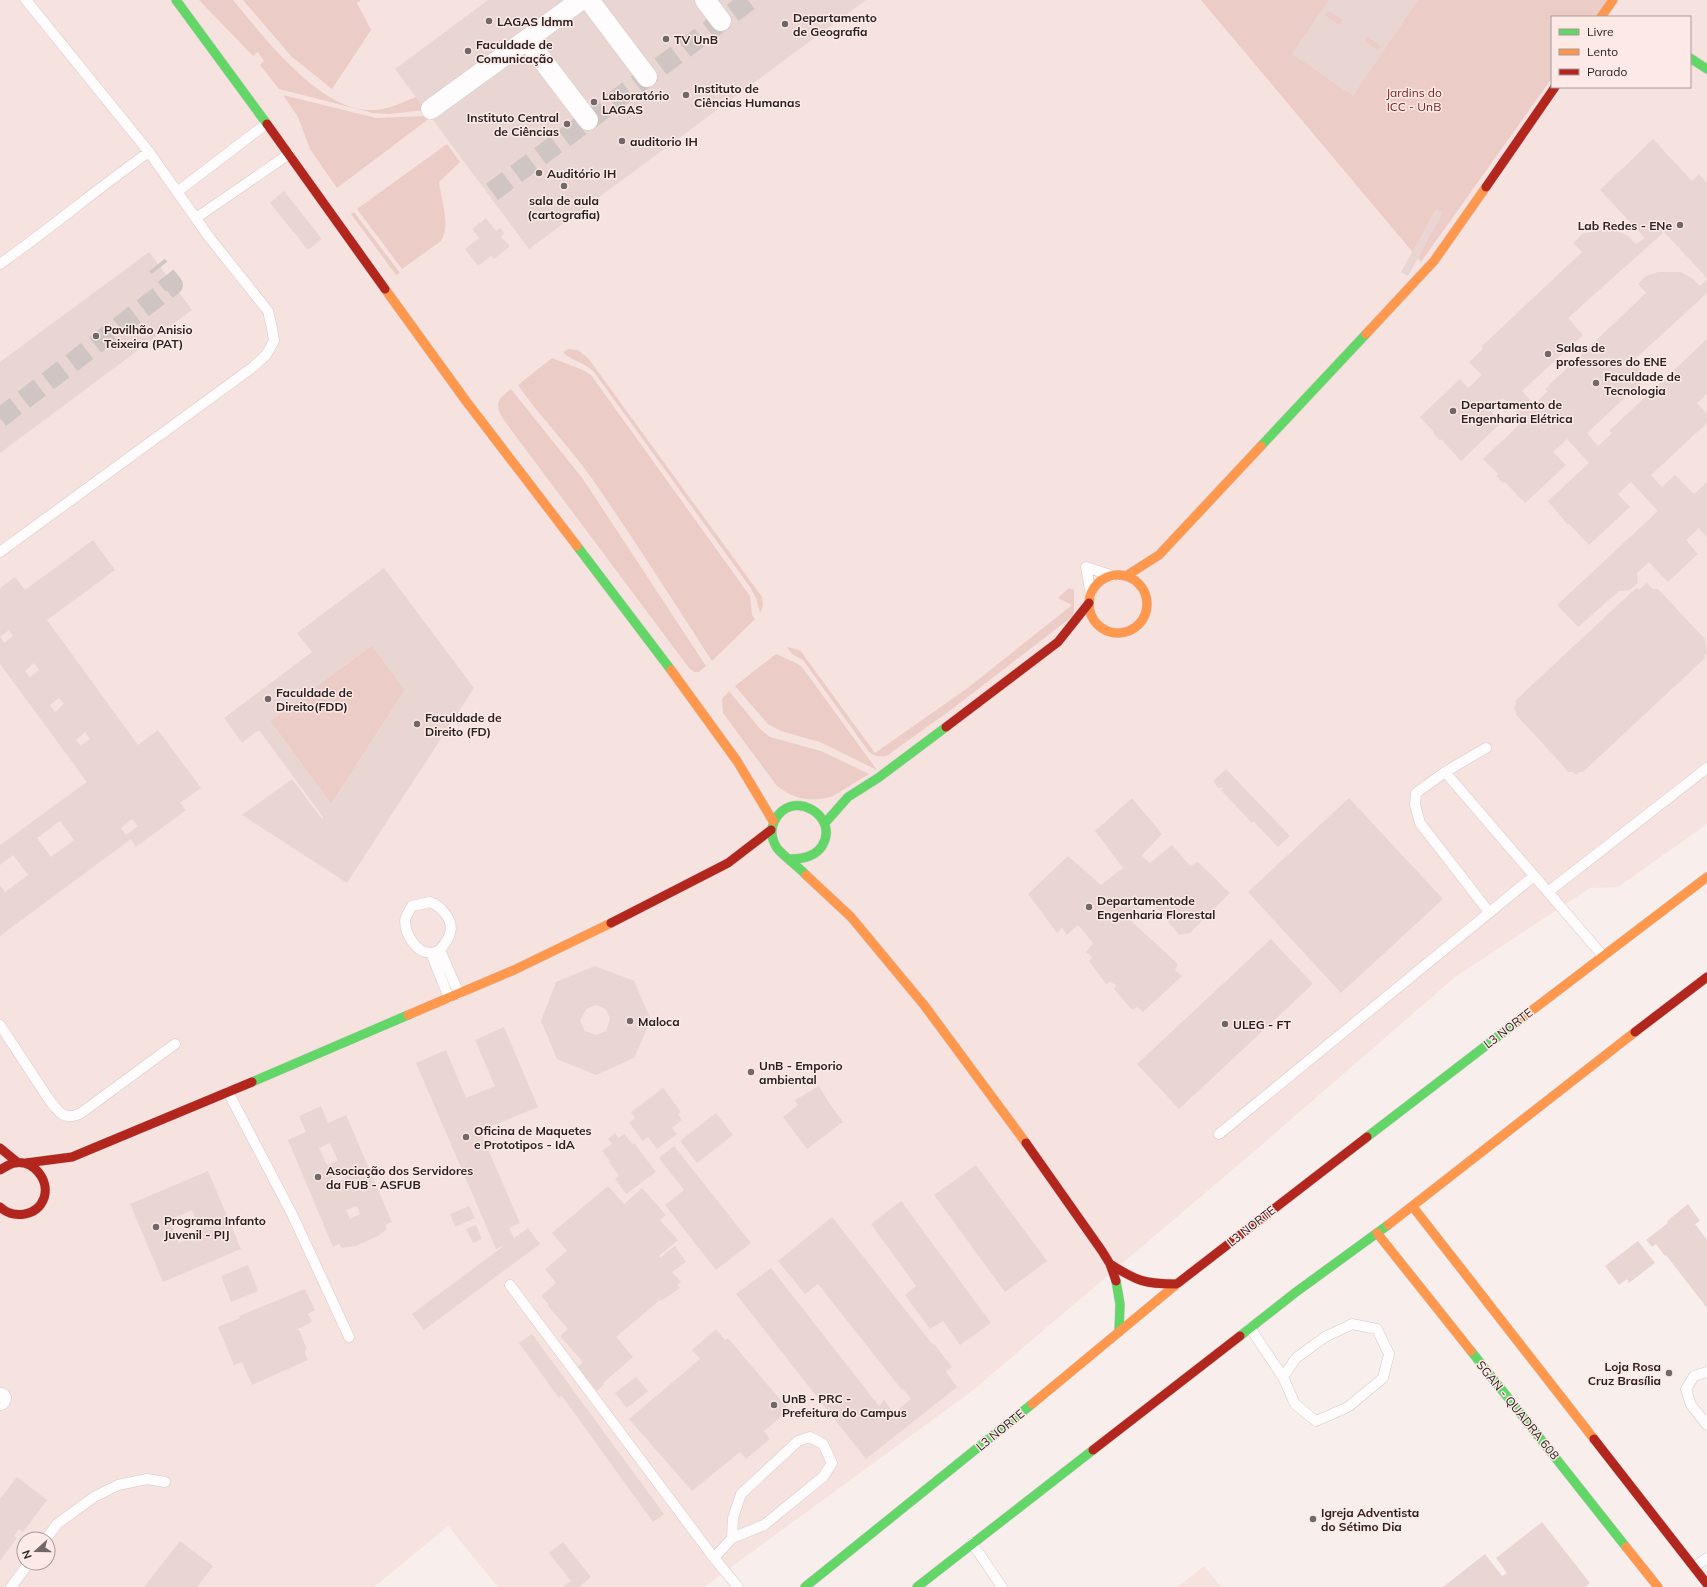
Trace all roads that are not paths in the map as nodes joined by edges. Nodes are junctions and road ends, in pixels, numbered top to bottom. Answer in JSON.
{"nodes":[{"id":1,"x":26,"y":0,"type":"edge"},
{"id":2,"x":176,"y":0,"type":"edge"},
{"id":3,"x":581,"y":0,"type":"edge"},
{"id":4,"x":589,"y":0,"type":"edge"},
{"id":5,"x":705,"y":0,"type":"edge"},
{"id":6,"x":1613,"y":0,"type":"edge"},
{"id":7,"x":1607,"y":8,"type":"junction"},
{"id":8,"x":1618,"y":14,"type":"dead end"},
{"id":9,"x":1602,"y":16,"type":"edge"},
{"id":10,"x":721,"y":21,"type":"dead end"},
{"id":11,"x":527,"y":40,"type":"junction"},
{"id":12,"x":1691,"y":59,"type":"edge"},
{"id":13,"x":1707,"y":69,"type":"edge"},
{"id":14,"x":647,"y":77,"type":"dead end"},
{"id":15,"x":1554,"y":88,"type":"edge"},
{"id":16,"x":431,"y":109,"type":"dead end"},
{"id":17,"x":588,"y":120,"type":"dead end"},
{"id":18,"x":266,"y":124,"type":"junction"},
{"id":19,"x":149,"y":152,"type":"junction"},
{"id":20,"x":289,"y":154,"type":"junction"},
{"id":21,"x":177,"y":192,"type":"junction"},
{"id":22,"x":196,"y":218,"type":"junction"},
{"id":23,"x":0,"y":264,"type":"edge"},
{"id":24,"x":0,"y":552,"type":"edge"},
{"id":25,"x":1159,"y":555,"type":"junction"},
{"id":26,"x":1155,"y":569,"type":"dead end"},
{"id":27,"x":1113,"y":576,"type":"junction"},
{"id":28,"x":1126,"y":576,"type":"junction"},
{"id":29,"x":1151,"y":584,"type":"dead end"},
{"id":30,"x":1146,"y":598,"type":"junction"},
{"id":31,"x":1090,"y":599,"type":"junction"},
{"id":32,"x":1072,"y":636,"type":"dead end"},
{"id":33,"x":1058,"y":642,"type":"junction"},
{"id":34,"x":1486,"y":748,"type":"dead end"},
{"id":35,"x":737,"y":760,"type":"junction"},
{"id":36,"x":1707,"y":768,"type":"edge"},
{"id":37,"x":1445,"y":772,"type":"junction"},
{"id":38,"x":764,"y":787,"type":"dead end"},
{"id":39,"x":848,"y":797,"type":"junction"},
{"id":40,"x":834,"y":800,"type":"dead end"},
{"id":41,"x":820,"y":803,"type":"dead end"},
{"id":42,"x":805,"y":806,"type":"junction"},
{"id":43,"x":773,"y":821,"type":"junction"},
{"id":44,"x":824,"y":823,"type":"junction"},
{"id":45,"x":771,"y":830,"type":"junction"},
{"id":46,"x":770,"y":857,"type":"dead end"},
{"id":47,"x":786,"y":857,"type":"junction"},
{"id":48,"x":747,"y":860,"type":"dead end"},
{"id":49,"x":728,"y":863,"type":"junction"},
{"id":50,"x":1534,"y":876,"type":"junction"},
{"id":51,"x":1707,"y":878,"type":"edge"},
{"id":52,"x":836,"y":891,"type":"dead end"},
{"id":53,"x":1548,"y":892,"type":"junction"},
{"id":54,"x":1490,"y":912,"type":"junction"},
{"id":55,"x":851,"y":917,"type":"junction"},
{"id":56,"x":436,"y":951,"type":"junction"},
{"id":57,"x":1603,"y":956,"type":"junction"},
{"id":58,"x":1707,"y":977,"type":"edge"},
{"id":59,"x":459,"y":994,"type":"junction"},
{"id":60,"x":449,"y":998,"type":"junction"},
{"id":61,"x":0,"y":1025,"type":"edge"},
{"id":62,"x":175,"y":1044,"type":"dead end"},
{"id":63,"x":228,"y":1092,"type":"junction"},
{"id":64,"x":1219,"y":1134,"type":"dead end"},
{"id":65,"x":0,"y":1148,"type":"edge"},
{"id":66,"x":72,"y":1157,"type":"junction"},
{"id":67,"x":21,"y":1162,"type":"junction"},
{"id":68,"x":64,"y":1168,"type":"dead end"},
{"id":69,"x":0,"y":1170,"type":"edge"},
{"id":70,"x":54,"y":1179,"type":"dead end"},
{"id":71,"x":46,"y":1189,"type":"junction"},
{"id":72,"x":0,"y":1207,"type":"edge"},
{"id":73,"x":1413,"y":1207,"type":"junction"},
{"id":74,"x":4,"y":1214,"type":"edge"},
{"id":75,"x":1376,"y":1234,"type":"junction"},
{"id":76,"x":1110,"y":1264,"type":"junction"},
{"id":77,"x":1176,"y":1284,"type":"junction"},
{"id":78,"x":510,"y":1285,"type":"dead end"},
{"id":79,"x":1250,"y":1328,"type":"junction"},
{"id":80,"x":1119,"y":1332,"type":"junction"},
{"id":81,"x":349,"y":1337,"type":"dead end"},
{"id":82,"x":1707,"y":1372,"type":"edge"},
{"id":83,"x":1283,"y":1376,"type":"junction"},
{"id":84,"x":1707,"y":1425,"type":"edge"},
{"id":85,"x":166,"y":1482,"type":"dead end"},
{"id":86,"x":52,"y":1531,"type":"edge"},
{"id":87,"x":732,"y":1538,"type":"junction"},
{"id":88,"x":972,"y":1543,"type":"junction"},
{"id":89,"x":714,"y":1558,"type":"junction"},
{"id":90,"x":1707,"y":1558,"type":"edge"},
{"id":91,"x":1694,"y":1568,"type":"junction"},
{"id":92,"x":23,"y":1571,"type":"edge"},
{"id":93,"x":1707,"y":1584,"type":"edge"},
{"id":94,"x":11,"y":1587,"type":"edge"},
{"id":95,"x":738,"y":1587,"type":"edge"},
{"id":96,"x":805,"y":1587,"type":"edge"},
{"id":97,"x":918,"y":1587,"type":"edge"},
{"id":98,"x":1002,"y":1587,"type":"edge"},
{"id":99,"x":1658,"y":1587,"type":"edge"}],
"edges":[{"from":1,"to":19,"type":"lane"},
{"from":2,"to":18,"type":"street"},
{"from":3,"to":11,"type":"street"},
{"from":4,"to":14,"type":"street"},
{"from":5,"to":10,"type":"street"},
{"from":6,"to":7,"type":"street"},
{"from":7,"to":8,"type":"street"},
{"from":7,"to":9,"type":"street"},
{"from":11,"to":16,"type":"street"},
{"from":11,"to":17,"type":"street"},
{"from":12,"to":13,"type":"street"},
{"from":15,"to":25,"type":"street"},
{"from":18,"to":20,"type":"street"},
{"from":18,"to":21,"type":"lane"},
{"from":19,"to":21,"type":"lane"},
{"from":19,"to":23,"type":"lane"},
{"from":20,"to":22,"type":"lane"},
{"from":20,"to":35,"type":"street"},
{"from":21,"to":22,"type":"lane"},
{"from":22,"to":24,"type":"lane"},
{"from":25,"to":26,"type":"street"},
{"from":25,"to":28,"type":"street"},
{"from":27,"to":28,"type":"street"},
{"from":27,"to":31,"type":"street"},
{"from":27,"to":31,"type":"lane"},
{"from":28,"to":30,"type":"street"},
{"from":29,"to":30,"type":"street"},
{"from":30,"to":31,"type":"street"},
{"from":31,"to":33,"type":"street"},
{"from":32,"to":33,"type":"street"},
{"from":33,"to":39,"type":"street"},
{"from":34,"to":37,"type":"lane"},
{"from":35,"to":38,"type":"street"},
{"from":35,"to":43,"type":"street"},
{"from":36,"to":53,"type":"lane"},
{"from":37,"to":50,"type":"lane"},
{"from":37,"to":54,"type":"lane"},
{"from":39,"to":40,"type":"street"},
{"from":39,"to":44,"type":"street"},
{"from":41,"to":42,"type":"street"},
{"from":42,"to":43,"type":"street"},
{"from":42,"to":44,"type":"street"},
{"from":43,"to":45,"type":"street"},
{"from":44,"to":47,"type":"street"},
{"from":45,"to":47,"type":"street"},
{"from":45,"to":49,"type":"street"},
{"from":46,"to":47,"type":"street"},
{"from":47,"to":55,"type":"street"},
{"from":48,"to":49,"type":"street"},
{"from":49,"to":59,"type":"street"},
{"from":50,"to":53,"type":"lane"},
{"from":50,"to":54,"type":"lane"},
{"from":51,"to":57,"type":"street","name":"L3 NORTE"},
{"from":52,"to":55,"type":"street"},
{"from":53,"to":57,"type":"lane"},
{"from":54,"to":64,"type":"lane"},
{"from":55,"to":76,"type":"street"},
{"from":56,"to":56,"type":"lane"},
{"from":56,"to":59,"type":"lane"},
{"from":56,"to":60,"type":"lane"},
{"from":57,"to":77,"type":"street","name":"L3 NORTE"},
{"from":58,"to":73,"type":"street"},
{"from":59,"to":60,"type":"street"},
{"from":60,"to":63,"type":"street"},
{"from":61,"to":62,"type":"lane"},
{"from":63,"to":66,"type":"street"},
{"from":63,"to":81,"type":"lane"},
{"from":65,"to":67,"type":"street"},
{"from":66,"to":67,"type":"street"},
{"from":66,"to":68,"type":"street"},
{"from":67,"to":69,"type":"street"},
{"from":67,"to":71,"type":"street"},
{"from":70,"to":71,"type":"street"},
{"from":71,"to":74,"type":"street"},
{"from":72,"to":74,"type":"street"},
{"from":73,"to":75,"type":"street"},
{"from":73,"to":91,"type":"street"},
{"from":75,"to":79,"type":"street"},
{"from":75,"to":99,"type":"street","name":"SGAN - QUADRA 608"},
{"from":76,"to":77,"type":"street"},
{"from":76,"to":80,"type":"street"},
{"from":77,"to":80,"type":"street","name":"L3 NORTE"},
{"from":78,"to":89,"type":"lane"},
{"from":79,"to":83,"type":"lane"},
{"from":79,"to":88,"type":"street"},
{"from":80,"to":96,"type":"street","name":"L3 NORTE"},
{"from":82,"to":84,"type":"lane"},
{"from":83,"to":83,"type":"lane"},
{"from":85,"to":86,"type":"lane"},
{"from":87,"to":87,"type":"lane"},
{"from":87,"to":89,"type":"lane"},
{"from":88,"to":97,"type":"street"},
{"from":88,"to":98,"type":"lane"},
{"from":89,"to":95,"type":"lane"},
{"from":90,"to":91,"type":"lane"},
{"from":91,"to":93,"type":"street"},
{"from":92,"to":94,"type":"lane"}]}
